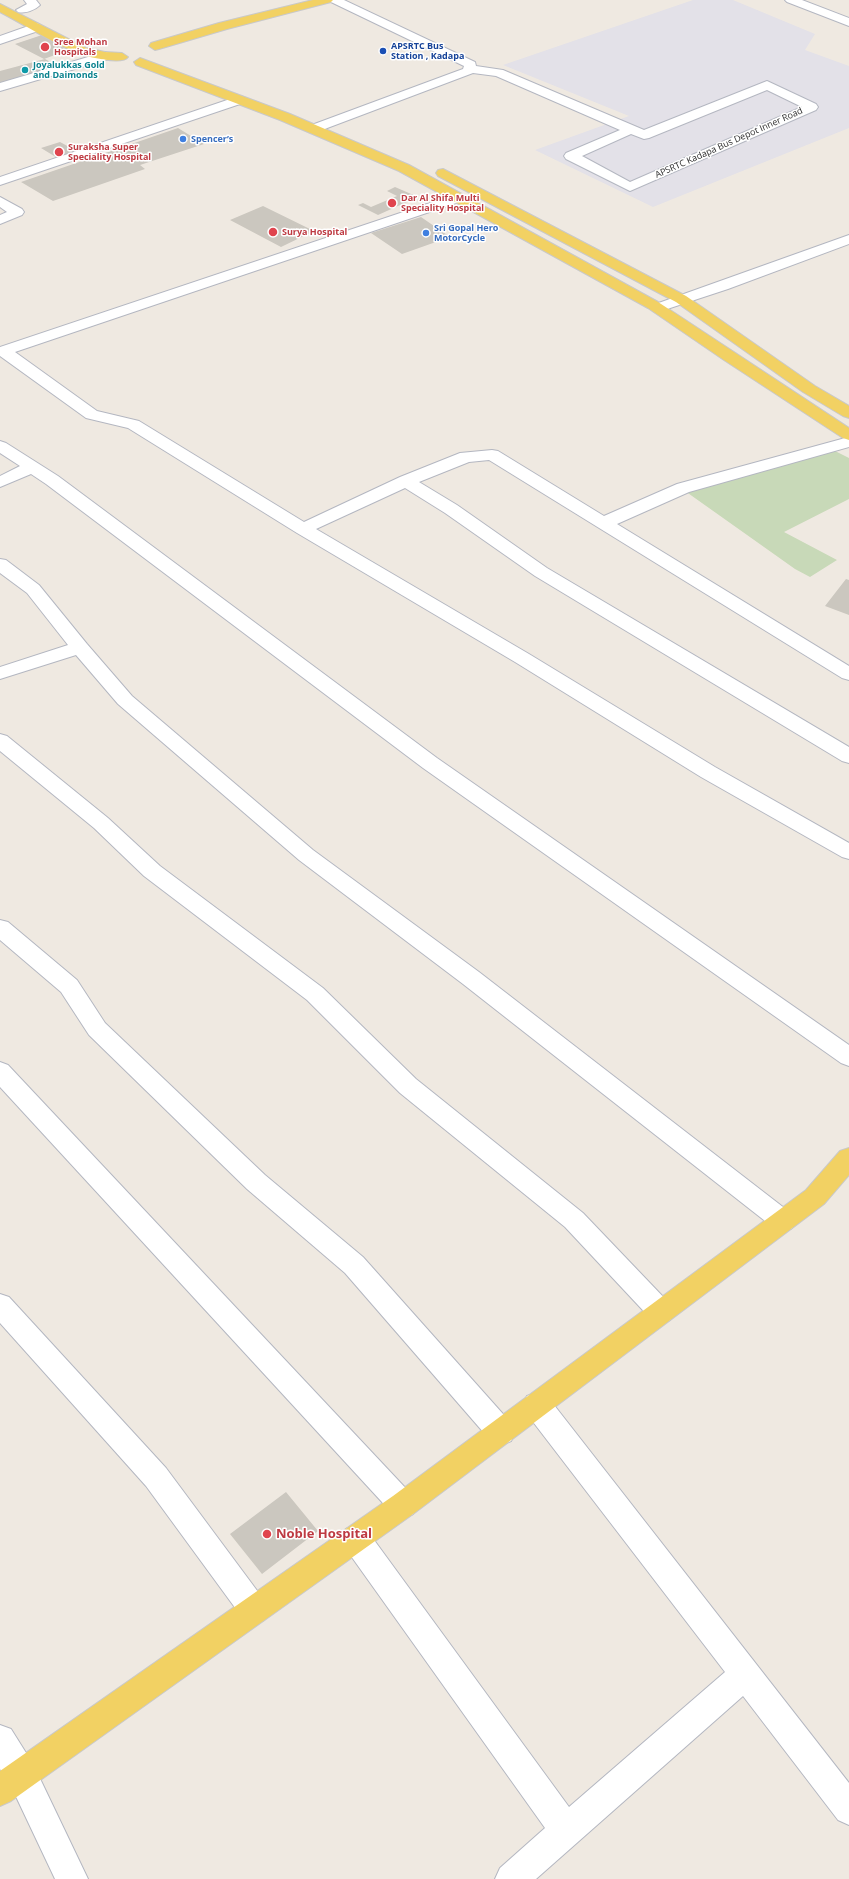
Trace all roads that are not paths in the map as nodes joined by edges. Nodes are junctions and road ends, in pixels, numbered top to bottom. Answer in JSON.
{"nodes":[{"id":1,"x":3,"y":0,"type":"edge"},
{"id":2,"x":30,"y":0,"type":"edge"},
{"id":3,"x":299,"y":0,"type":"edge"},
{"id":4,"x":327,"y":0,"type":"edge"},
{"id":5,"x":335,"y":0,"type":"edge"},
{"id":6,"x":791,"y":0,"type":"edge"},
{"id":7,"x":0,"y":7,"type":"edge"},
{"id":8,"x":22,"y":10,"type":"junction"},
{"id":9,"x":849,"y":22,"type":"edge"},
{"id":10,"x":37,"y":27,"type":"junction"},
{"id":11,"x":0,"y":40,"type":"edge"},
{"id":12,"x":125,"y":52,"type":"junction"},
{"id":13,"x":157,"y":52,"type":"junction"},
{"id":14,"x":105,"y":56,"type":"junction"},
{"id":15,"x":140,"y":62,"type":"junction"},
{"id":16,"x":469,"y":69,"type":"junction"},
{"id":17,"x":0,"y":87,"type":"edge"},
{"id":18,"x":239,"y":100,"type":"junction"},
{"id":19,"x":332,"y":123,"type":"junction"},
{"id":20,"x":314,"y":129,"type":"junction"},
{"id":21,"x":630,"y":130,"type":"junction"},
{"id":22,"x":0,"y":181,"type":"edge"},
{"id":23,"x":457,"y":198,"type":"junction"},
{"id":24,"x":0,"y":201,"type":"edge"},
{"id":25,"x":0,"y":220,"type":"edge"},
{"id":26,"x":849,"y":238,"type":"edge"},
{"id":27,"x":681,"y":299,"type":"junction"},
{"id":28,"x":658,"y":308,"type":"junction"},
{"id":29,"x":735,"y":337,"type":"junction"},
{"id":30,"x":714,"y":347,"type":"junction"},
{"id":31,"x":2,"y":351,"type":"edge"},
{"id":32,"x":849,"y":413,"type":"edge"},
{"id":33,"x":849,"y":435,"type":"edge"},
{"id":34,"x":849,"y":442,"type":"edge"},
{"id":35,"x":0,"y":446,"type":"edge"},
{"id":36,"x":32,"y":467,"type":"junction"},
{"id":37,"x":406,"y":481,"type":"junction"},
{"id":38,"x":0,"y":482,"type":"edge"},
{"id":39,"x":604,"y":524,"type":"junction"},
{"id":40,"x":303,"y":529,"type":"junction"},
{"id":41,"x":0,"y":564,"type":"edge"},
{"id":42,"x":80,"y":648,"type":"junction"},
{"id":43,"x":0,"y":673,"type":"edge"},
{"id":44,"x":849,"y":674,"type":"edge"},
{"id":45,"x":0,"y":741,"type":"edge"},
{"id":46,"x":849,"y":756,"type":"edge"},
{"id":47,"x":849,"y":852,"type":"edge"},
{"id":48,"x":0,"y":928,"type":"edge"},
{"id":49,"x":849,"y":1057,"type":"edge"},
{"id":50,"x":0,"y":1071,"type":"edge"},
{"id":51,"x":849,"y":1158,"type":"edge"},
{"id":52,"x":783,"y":1221,"type":"junction"},
{"id":53,"x":0,"y":1305,"type":"edge"},
{"id":54,"x":661,"y":1312,"type":"junction"},
{"id":55,"x":537,"y":1405,"type":"junction"},
{"id":56,"x":501,"y":1432,"type":"junction"},
{"id":57,"x":403,"y":1505,"type":"junction"},
{"id":58,"x":356,"y":1539,"type":"junction"},
{"id":59,"x":254,"y":1610,"type":"junction"},
{"id":60,"x":745,"y":1674,"type":"junction"},
{"id":61,"x":0,"y":1740,"type":"edge"},
{"id":62,"x":11,"y":1783,"type":"edge"},
{"id":63,"x":849,"y":1809,"type":"edge"},
{"id":64,"x":567,"y":1831,"type":"junction"},
{"id":65,"x":72,"y":1879,"type":"edge"},
{"id":66,"x":511,"y":1879,"type":"edge"}],
"edges":[{"from":1,"to":8,"type":"main road"},
{"from":2,"to":8,"type":"street"},
{"from":3,"to":13,"type":"main road"},
{"from":4,"to":13,"type":"main road"},
{"from":5,"to":16,"type":"street"},
{"from":6,"to":9,"type":"street"},
{"from":7,"to":10,"type":"main road"},
{"from":8,"to":12,"type":"main road"},
{"from":10,"to":11,"type":"street"},
{"from":10,"to":14,"type":"main road"},
{"from":12,"to":14,"type":"main road"},
{"from":12,"to":15,"type":"main road"},
{"from":13,"to":15,"type":"main road"},
{"from":13,"to":19,"type":"main road"},
{"from":14,"to":17,"type":"street"},
{"from":15,"to":18,"type":"main road"},
{"from":16,"to":19,"type":"street"},
{"from":16,"to":21,"type":"street","name":"APSRTC Kadapa Bus Depot Inner Road"},
{"from":18,"to":20,"type":"main road"},
{"from":18,"to":22,"type":"street"},
{"from":19,"to":20,"type":"street"},
{"from":19,"to":27,"type":"main road"},
{"from":20,"to":23,"type":"main road"},
{"from":21,"to":21,"type":"street","name":"APSRTC Kadapa Bus Depot Inner Road"},
{"from":23,"to":28,"type":"main road"},
{"from":23,"to":31,"type":"street"},
{"from":24,"to":25,"type":"street"},
{"from":26,"to":27,"type":"street"},
{"from":27,"to":28,"type":"street"},
{"from":27,"to":29,"type":"main road"},
{"from":28,"to":30,"type":"main road"},
{"from":29,"to":30,"type":"main road"},
{"from":29,"to":32,"type":"main road"},
{"from":30,"to":33,"type":"main road"},
{"from":31,"to":40,"type":"street"},
{"from":34,"to":39,"type":"street"},
{"from":35,"to":36,"type":"street"},
{"from":36,"to":38,"type":"street"},
{"from":36,"to":49,"type":"street"},
{"from":37,"to":39,"type":"street"},
{"from":37,"to":40,"type":"street"},
{"from":37,"to":46,"type":"street"},
{"from":39,"to":44,"type":"street"},
{"from":40,"to":47,"type":"street"},
{"from":41,"to":42,"type":"street"},
{"from":42,"to":43,"type":"street"},
{"from":42,"to":52,"type":"street"},
{"from":45,"to":54,"type":"street"},
{"from":48,"to":56,"type":"street"},
{"from":50,"to":57,"type":"street"},
{"from":51,"to":52,"type":"main road"},
{"from":52,"to":54,"type":"main road"},
{"from":53,"to":59,"type":"street"},
{"from":54,"to":55,"type":"main road"},
{"from":55,"to":56,"type":"main road"},
{"from":55,"to":60,"type":"street"},
{"from":56,"to":57,"type":"main road"},
{"from":57,"to":58,"type":"main road"},
{"from":58,"to":59,"type":"main road"},
{"from":58,"to":64,"type":"street"},
{"from":59,"to":62,"type":"main road"},
{"from":60,"to":63,"type":"street"},
{"from":60,"to":64,"type":"street"},
{"from":61,"to":62,"type":"street"},
{"from":62,"to":65,"type":"street"},
{"from":64,"to":66,"type":"street"}]}
